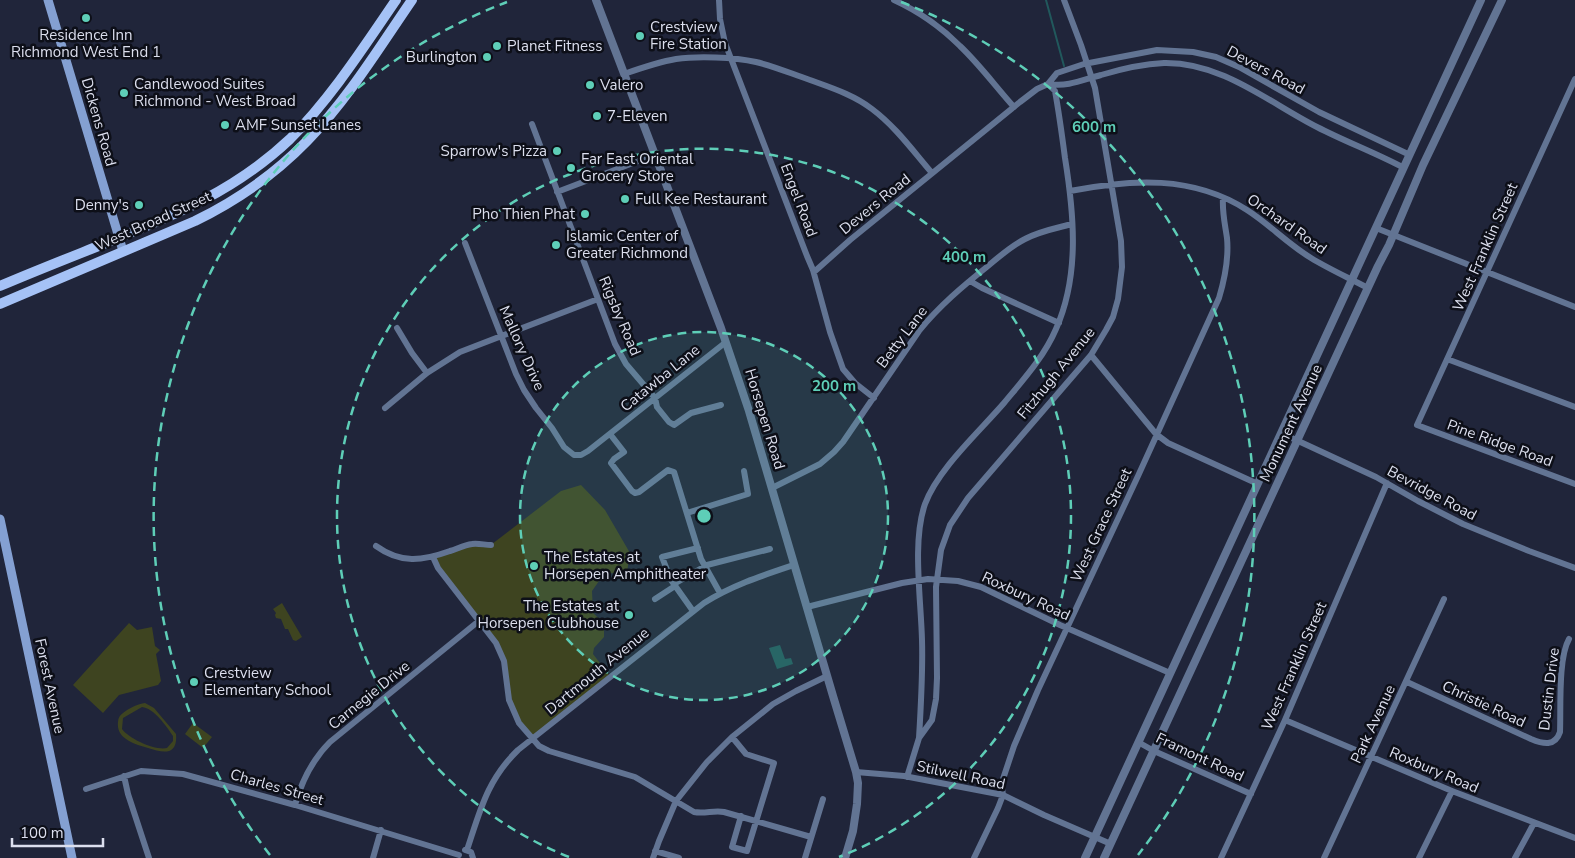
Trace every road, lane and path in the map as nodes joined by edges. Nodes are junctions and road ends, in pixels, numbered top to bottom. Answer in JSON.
{"nodes":[{"id":1,"x":48,"y":0,"type":"edge"},
{"id":2,"x":396,"y":0,"type":"edge"},
{"id":3,"x":412,"y":0,"type":"edge"},
{"id":4,"x":596,"y":0,"type":"edge"},
{"id":5,"x":718,"y":0,"type":"edge"},
{"id":6,"x":894,"y":0,"type":"edge"},
{"id":7,"x":1064,"y":0,"type":"edge"},
{"id":8,"x":1481,"y":0,"type":"edge"},
{"id":9,"x":1502,"y":0,"type":"edge"},
{"id":10,"x":361,"y":50,"type":"junction"},
{"id":11,"x":372,"y":58,"type":"junction"},
{"id":12,"x":731,"y":58,"type":"junction"},
{"id":13,"x":1088,"y":64,"type":"junction"},
{"id":14,"x":624,"y":74,"type":"junction"},
{"id":15,"x":1092,"y":77,"type":"junction"},
{"id":16,"x":1575,"y":78,"type":"edge"},
{"id":17,"x":1048,"y":84,"type":"junction"},
{"id":18,"x":1288,"y":95,"type":"junction"},
{"id":19,"x":1014,"y":107,"type":"junction"},
{"id":20,"x":1280,"y":107,"type":"junction"},
{"id":21,"x":532,"y":124,"type":"dead end"},
{"id":22,"x":654,"y":154,"type":"junction"},
{"id":23,"x":1409,"y":156,"type":"junction"},
{"id":24,"x":1423,"y":166,"type":"junction"},
{"id":25,"x":1404,"y":168,"type":"junction"},
{"id":26,"x":932,"y":173,"type":"junction"},
{"id":27,"x":1112,"y":184,"type":"junction"},
{"id":28,"x":1070,"y":191,"type":"junction"},
{"id":29,"x":558,"y":192,"type":"junction"},
{"id":30,"x":1223,"y":198,"type":"junction"},
{"id":31,"x":1072,"y":224,"type":"junction"},
{"id":32,"x":1376,"y":228,"type":"junction"},
{"id":33,"x":1393,"y":235,"type":"junction"},
{"id":34,"x":119,"y":238,"type":"junction"},
{"id":35,"x":464,"y":243,"type":"dead end"},
{"id":36,"x":123,"y":251,"type":"junction"},
{"id":37,"x":814,"y":272,"type":"junction"},
{"id":38,"x":1487,"y":272,"type":"junction"},
{"id":39,"x":1352,"y":279,"type":"junction"},
{"id":40,"x":970,"y":281,"type":"junction"},
{"id":41,"x":0,"y":286,"type":"edge"},
{"id":42,"x":1368,"y":288,"type":"junction"},
{"id":43,"x":598,"y":299,"type":"junction"},
{"id":44,"x":0,"y":304,"type":"edge"},
{"id":45,"x":1575,"y":307,"type":"edge"},
{"id":46,"x":1059,"y":323,"type":"junction"},
{"id":47,"x":397,"y":328,"type":"dead end"},
{"id":48,"x":501,"y":336,"type":"junction"},
{"id":49,"x":726,"y":342,"type":"junction"},
{"id":50,"x":1091,"y":355,"type":"junction"},
{"id":51,"x":1447,"y":359,"type":"junction"},
{"id":52,"x":427,"y":373,"type":"junction"},
{"id":53,"x":654,"y":398,"type":"junction"},
{"id":54,"x":874,"y":398,"type":"junction"},
{"id":55,"x":721,"y":405,"type":"dead end"},
{"id":56,"x":386,"y":408,"type":"dead end"},
{"id":57,"x":1575,"y":408,"type":"edge"},
{"id":58,"x":1417,"y":425,"type":"joint"},
{"id":59,"x":610,"y":434,"type":"junction"},
{"id":60,"x":1156,"y":434,"type":"junction"},
{"id":61,"x":1281,"y":434,"type":"junction"},
{"id":62,"x":1297,"y":442,"type":"junction"},
{"id":63,"x":744,"y":471,"type":"dead end"},
{"id":64,"x":1387,"y":483,"type":"junction"},
{"id":65,"x":1258,"y":484,"type":"junction"},
{"id":66,"x":1575,"y":484,"type":"edge"},
{"id":67,"x":772,"y":488,"type":"junction"},
{"id":68,"x":687,"y":513,"type":"junction"},
{"id":69,"x":0,"y":519,"type":"edge"},
{"id":70,"x":491,"y":545,"type":"dead end"},
{"id":71,"x":376,"y":546,"type":"dead end"},
{"id":72,"x":698,"y":548,"type":"junction"},
{"id":73,"x":770,"y":549,"type":"dead end"},
{"id":74,"x":433,"y":557,"type":"junction"},
{"id":75,"x":794,"y":565,"type":"junction"},
{"id":76,"x":705,"y":567,"type":"junction"},
{"id":77,"x":1575,"y":568,"type":"edge"},
{"id":78,"x":937,"y":579,"type":"junction"},
{"id":79,"x":920,"y":580,"type":"junction"},
{"id":80,"x":674,"y":585,"type":"junction"},
{"id":81,"x":720,"y":593,"type":"junction"},
{"id":82,"x":654,"y":599,"type":"dead end"},
{"id":83,"x":1444,"y":599,"type":"dead end"},
{"id":84,"x":806,"y":607,"type":"junction"},
{"id":85,"x":693,"y":611,"type":"junction"},
{"id":86,"x":480,"y":620,"type":"junction"},
{"id":87,"x":1067,"y":628,"type":"junction"},
{"id":88,"x":1569,"y":639,"type":"dead end"},
{"id":89,"x":1170,"y":674,"type":"junction"},
{"id":90,"x":827,"y":676,"type":"junction"},
{"id":91,"x":1407,"y":682,"type":"junction"},
{"id":92,"x":1285,"y":720,"type":"junction"},
{"id":93,"x":732,"y":737,"type":"junction"},
{"id":94,"x":919,"y":738,"type":"junction"},
{"id":95,"x":532,"y":739,"type":"junction"},
{"id":96,"x":1138,"y":742,"type":"junction"},
{"id":97,"x":1552,"y":742,"type":"joint"},
{"id":98,"x":1154,"y":751,"type":"junction"},
{"id":99,"x":1372,"y":757,"type":"junction"},
{"id":100,"x":856,"y":772,"type":"junction"},
{"id":101,"x":124,"y":776,"type":"junction"},
{"id":102,"x":907,"y":776,"type":"junction"},
{"id":103,"x":86,"y":788,"type":"dead end"},
{"id":104,"x":1452,"y":792,"type":"junction"},
{"id":105,"x":1251,"y":794,"type":"junction"},
{"id":106,"x":1003,"y":795,"type":"junction"},
{"id":107,"x":823,"y":799,"type":"dead end"},
{"id":108,"x":676,"y":801,"type":"junction"},
{"id":109,"x":295,"y":805,"type":"junction"},
{"id":110,"x":741,"y":816,"type":"junction"},
{"id":111,"x":756,"y":820,"type":"junction"},
{"id":112,"x":1534,"y":823,"type":"junction"},
{"id":113,"x":381,"y":830,"type":"junction"},
{"id":114,"x":811,"y":837,"type":"junction"},
{"id":115,"x":1094,"y":837,"type":"junction"},
{"id":116,"x":1575,"y":838,"type":"edge"},
{"id":117,"x":1111,"y":844,"type":"junction"},
{"id":118,"x":467,"y":850,"type":"junction"},
{"id":119,"x":654,"y":854,"type":"edge"},
{"id":120,"x":459,"y":857,"type":"edge"},
{"id":121,"x":72,"y":858,"type":"edge"},
{"id":122,"x":149,"y":858,"type":"edge"},
{"id":123,"x":372,"y":858,"type":"edge"},
{"id":124,"x":473,"y":858,"type":"edge"},
{"id":125,"x":679,"y":858,"type":"edge"},
{"id":126,"x":805,"y":858,"type":"edge"},
{"id":127,"x":845,"y":858,"type":"edge"},
{"id":128,"x":974,"y":858,"type":"edge"},
{"id":129,"x":1085,"y":858,"type":"edge"},
{"id":130,"x":1104,"y":858,"type":"edge"},
{"id":131,"x":1221,"y":858,"type":"edge"},
{"id":132,"x":1324,"y":858,"type":"edge"},
{"id":133,"x":1419,"y":858,"type":"edge"},
{"id":134,"x":1515,"y":858,"type":"edge"}],
"edges":[{"from":1,"to":34,"type":"main road","name":"Dickens Road"},
{"from":2,"to":10,"type":"main road","name":"West Broad Street"},
{"from":3,"to":11,"type":"main road","name":"West Broad Street"},
{"from":4,"to":14,"type":"street","name":"Horsepen Road"},
{"from":5,"to":12,"type":"street","name":"Engel Road"},
{"from":6,"to":19,"type":"street"},
{"from":7,"to":13,"type":"street","name":"Fitzhugh Avenue"},
{"from":8,"to":23,"type":"street","name":"Monument Avenue"},
{"from":9,"to":24,"type":"street","name":"Monument Avenue"},
{"from":10,"to":11,"type":"main road"},
{"from":10,"to":34,"type":"main road","name":"West Broad Street"},
{"from":11,"to":36,"type":"main road","name":"West Broad Street"},
{"from":12,"to":14,"type":"street"},
{"from":12,"to":26,"type":"street"},
{"from":12,"to":37,"type":"street","name":"Engel Road"},
{"from":13,"to":15,"type":"street","name":"Fitzhugh Avenue"},
{"from":13,"to":17,"type":"street","name":"Devers Road"},
{"from":13,"to":18,"type":"street","name":"Devers Road"},
{"from":14,"to":22,"type":"street","name":"Horsepen Road"},
{"from":15,"to":17,"type":"street","name":"Devers Road"},
{"from":15,"to":20,"type":"street","name":"Devers Road"},
{"from":15,"to":27,"type":"street","name":"Fitzhugh Avenue"},
{"from":16,"to":38,"type":"street","name":"West Franklin Street"},
{"from":17,"to":19,"type":"street","name":"Devers Road"},
{"from":17,"to":28,"type":"street","name":"Fitzhugh Avenue"},
{"from":18,"to":20,"type":"street"},
{"from":18,"to":23,"type":"street","name":"Devers Road"},
{"from":19,"to":26,"type":"street","name":"Devers Road"},
{"from":20,"to":25,"type":"street","name":"Devers Road"},
{"from":21,"to":29,"type":"street","name":"Rigsby Road"},
{"from":22,"to":29,"type":"street"},
{"from":22,"to":49,"type":"street","name":"Horsepen Road"},
{"from":23,"to":24,"type":"street"},
{"from":23,"to":25,"type":"street","name":"Monument Avenue"},
{"from":24,"to":33,"type":"street","name":"Monument Avenue"},
{"from":25,"to":32,"type":"street","name":"Monument Avenue"},
{"from":26,"to":37,"type":"street","name":"Devers Road"},
{"from":27,"to":28,"type":"street","name":"Orchard Road"},
{"from":27,"to":30,"type":"street","name":"Orchard Road"},
{"from":27,"to":50,"type":"street","name":"Fitzhugh Avenue"},
{"from":28,"to":31,"type":"street","name":"Fitzhugh Avenue"},
{"from":29,"to":43,"type":"street","name":"Rigsby Road"},
{"from":30,"to":39,"type":"street","name":"Orchard Road"},
{"from":30,"to":60,"type":"street","name":"West Grace Street"},
{"from":31,"to":40,"type":"street","name":"Betty Lane"},
{"from":31,"to":46,"type":"street","name":"Fitzhugh Avenue"},
{"from":32,"to":33,"type":"street"},
{"from":32,"to":39,"type":"street","name":"Monument Avenue"},
{"from":33,"to":38,"type":"street"},
{"from":33,"to":42,"type":"street","name":"Monument Avenue"},
{"from":34,"to":36,"type":"main road","name":"Dickens Road"},
{"from":34,"to":41,"type":"main road","name":"West Broad Street"},
{"from":35,"to":48,"type":"street","name":"Mallory Drive"},
{"from":36,"to":44,"type":"main road","name":"West Broad Street"},
{"from":37,"to":54,"type":"street","name":"Engel Road"},
{"from":38,"to":45,"type":"street"},
{"from":38,"to":51,"type":"street","name":"West Franklin Street"},
{"from":39,"to":42,"type":"street","name":"Orchard Road"},
{"from":39,"to":61,"type":"street","name":"Monument Avenue"},
{"from":40,"to":46,"type":"street"},
{"from":40,"to":54,"type":"street","name":"Betty Lane"},
{"from":42,"to":62,"type":"street","name":"Monument Avenue"},
{"from":43,"to":48,"type":"street"},
{"from":43,"to":53,"type":"street","name":"Rigsby Road"},
{"from":46,"to":79,"type":"street","name":"Fitzhugh Avenue"},
{"from":47,"to":52,"type":"street"},
{"from":48,"to":52,"type":"street"},
{"from":48,"to":59,"type":"street","name":"Mallory Drive"},
{"from":49,"to":53,"type":"street","name":"Catawba Lane"},
{"from":49,"to":67,"type":"street","name":"Horsepen Road"},
{"from":50,"to":60,"type":"street"},
{"from":50,"to":78,"type":"street","name":"Fitzhugh Avenue"},
{"from":51,"to":57,"type":"street"},
{"from":51,"to":58,"type":"street","name":"West Franklin Street"},
{"from":52,"to":56,"type":"street"},
{"from":53,"to":55,"type":"street","name":"Rigsby Road"},
{"from":53,"to":59,"type":"street","name":"Catawba Lane"},
{"from":54,"to":67,"type":"street","name":"Betty Lane"},
{"from":58,"to":66,"type":"street","name":"Pine Ridge Road"},
{"from":59,"to":68,"type":"street"},
{"from":60,"to":65,"type":"street"},
{"from":60,"to":87,"type":"street","name":"West Grace Street"},
{"from":61,"to":62,"type":"street","name":"Bevridge Road"},
{"from":61,"to":65,"type":"street","name":"Monument Avenue"},
{"from":62,"to":64,"type":"street","name":"Bevridge Road"},
{"from":62,"to":98,"type":"street","name":"Monument Avenue"},
{"from":63,"to":68,"type":"street"},
{"from":64,"to":77,"type":"street","name":"Bevridge Road"},
{"from":64,"to":92,"type":"street","name":"West Franklin Street"},
{"from":65,"to":89,"type":"street","name":"Monument Avenue"},
{"from":67,"to":75,"type":"street","name":"Horsepen Road"},
{"from":68,"to":72,"type":"street"},
{"from":69,"to":121,"type":"main road","name":"Forest Avenue"},
{"from":70,"to":74,"type":"street"},
{"from":71,"to":74,"type":"street"},
{"from":72,"to":76,"type":"street"},
{"from":72,"to":80,"type":"street"},
{"from":73,"to":76,"type":"street"},
{"from":74,"to":86,"type":"street"},
{"from":75,"to":81,"type":"street","name":"Dartmouth Avenue"},
{"from":75,"to":84,"type":"street","name":"Horsepen Road"},
{"from":76,"to":80,"type":"street"},
{"from":76,"to":81,"type":"street"},
{"from":78,"to":79,"type":"street","name":"Roxbury Road"},
{"from":78,"to":87,"type":"street","name":"Roxbury Road"},
{"from":78,"to":94,"type":"street","name":"Fitzhugh Avenue"},
{"from":79,"to":84,"type":"street","name":"Roxbury Road"},
{"from":79,"to":94,"type":"street","name":"Fitzhugh Avenue"},
{"from":80,"to":82,"type":"street"},
{"from":80,"to":85,"type":"street"},
{"from":81,"to":85,"type":"street","name":"Dartmouth Avenue"},
{"from":83,"to":91,"type":"street","name":"Park Avenue"},
{"from":84,"to":90,"type":"street","name":"Horsepen Road"},
{"from":85,"to":95,"type":"street","name":"Dartmouth Avenue"},
{"from":86,"to":95,"type":"street"},
{"from":86,"to":109,"type":"street","name":"Carnegie Drive"},
{"from":87,"to":89,"type":"street","name":"Roxbury Road"},
{"from":87,"to":106,"type":"street","name":"West Grace Street"},
{"from":88,"to":97,"type":"street","name":"Dustin Drive"},
{"from":89,"to":96,"type":"street","name":"Monument Avenue"},
{"from":90,"to":93,"type":"street"},
{"from":90,"to":100,"type":"street","name":"Horsepen Road"},
{"from":91,"to":97,"type":"street","name":"Christie Road"},
{"from":91,"to":99,"type":"street","name":"Park Avenue"},
{"from":92,"to":99,"type":"street","name":"Roxbury Road"},
{"from":92,"to":105,"type":"street","name":"West Franklin Street"},
{"from":93,"to":108,"type":"street"},
{"from":93,"to":111,"type":"street"},
{"from":94,"to":102,"type":"street","name":"Fitzhugh Avenue"},
{"from":95,"to":108,"type":"street"},
{"from":95,"to":118,"type":"street","name":"Dartmouth Avenue"},
{"from":96,"to":98,"type":"street","name":"Framont Road"},
{"from":96,"to":115,"type":"street","name":"Monument Avenue"},
{"from":98,"to":105,"type":"street","name":"Framont Road"},
{"from":98,"to":117,"type":"street","name":"Monument Avenue"},
{"from":99,"to":104,"type":"street","name":"Roxbury Road"},
{"from":99,"to":132,"type":"street","name":"Park Avenue"},
{"from":100,"to":102,"type":"street","name":"Stilwell Road"},
{"from":100,"to":127,"type":"street","name":"Horsepen Road"},
{"from":101,"to":103,"type":"street","name":"Charles Street"},
{"from":101,"to":109,"type":"street","name":"Charles Street"},
{"from":101,"to":122,"type":"street"},
{"from":102,"to":106,"type":"street","name":"Stilwell Road"},
{"from":104,"to":112,"type":"street","name":"Roxbury Road"},
{"from":104,"to":133,"type":"street"},
{"from":105,"to":131,"type":"street","name":"West Franklin Street"},
{"from":106,"to":115,"type":"street","name":"Stilwell Road"},
{"from":106,"to":128,"type":"street","name":"West Grace Street"},
{"from":107,"to":114,"type":"street"},
{"from":108,"to":110,"type":"street"},
{"from":108,"to":119,"type":"street"},
{"from":109,"to":113,"type":"street","name":"Charles Street"},
{"from":110,"to":111,"type":"street"},
{"from":110,"to":111,"type":"street"},
{"from":111,"to":114,"type":"street"},
{"from":112,"to":116,"type":"street","name":"Roxbury Road"},
{"from":112,"to":134,"type":"street"},
{"from":113,"to":120,"type":"street","name":"Charles Street"},
{"from":113,"to":123,"type":"street"},
{"from":114,"to":126,"type":"street"},
{"from":115,"to":117,"type":"street","name":"Stilwell Road"},
{"from":115,"to":129,"type":"street","name":"Monument Avenue"},
{"from":117,"to":130,"type":"street","name":"Monument Avenue"},
{"from":118,"to":120,"type":"street"},
{"from":118,"to":124,"type":"street"},
{"from":119,"to":125,"type":"street"}]}
